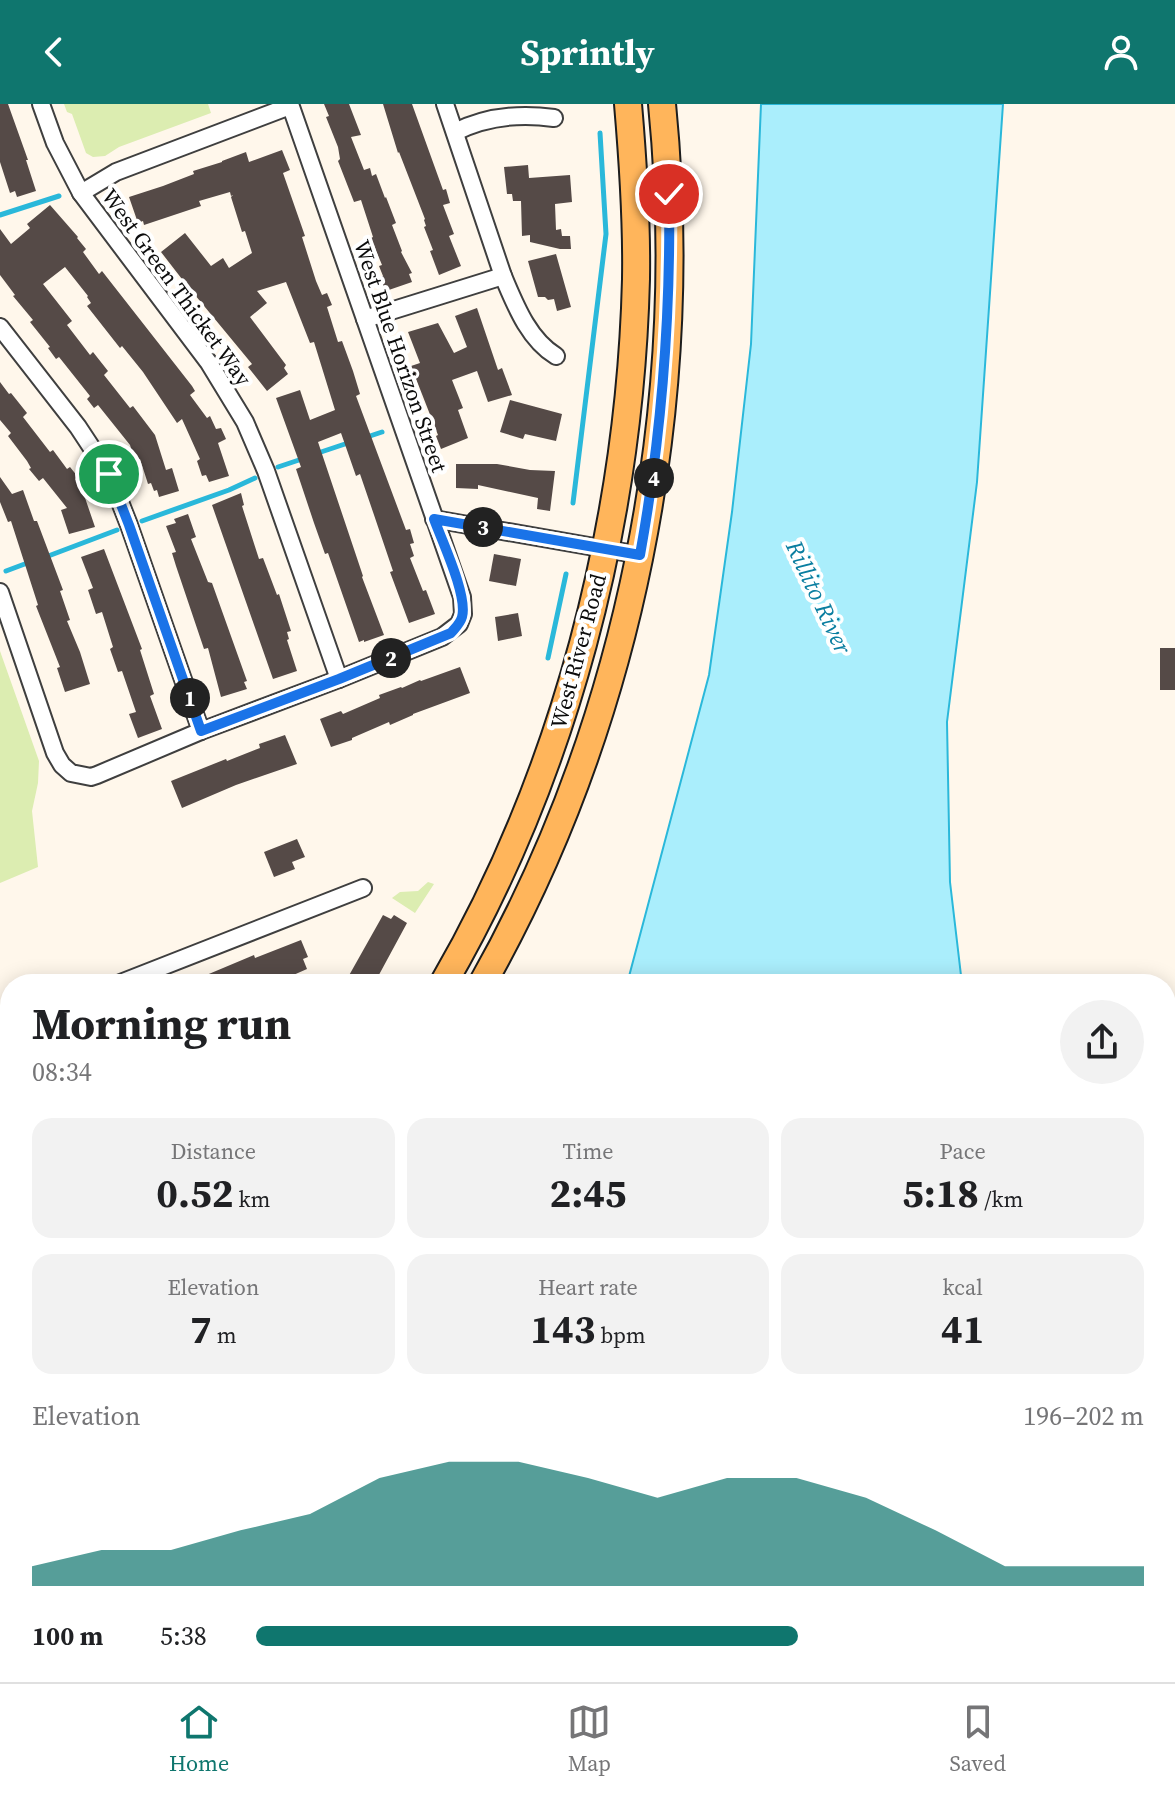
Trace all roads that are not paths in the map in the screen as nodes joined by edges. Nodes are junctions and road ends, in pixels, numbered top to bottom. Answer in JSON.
{"nodes":[{"id":1,"x":41,"y":104,"type":"edge"},
{"id":2,"x":445,"y":104,"type":"edge"},
{"id":3,"x":628,"y":104,"type":"edge"},
{"id":4,"x":662,"y":104,"type":"edge"},
{"id":5,"x":290,"y":105,"type":"edge"},
{"id":6,"x":554,"y":118,"type":"dead end"},
{"id":7,"x":455,"y":132,"type":"junction"},
{"id":8,"x":81,"y":193,"type":"junction"},
{"id":9,"x":503,"y":276,"type":"junction"},
{"id":10,"x":365,"y":319,"type":"junction"},
{"id":11,"x":0,"y":327,"type":"edge"},
{"id":12,"x":556,"y":356,"type":"dead end"},
{"id":13,"x":434,"y":519,"type":"junction"},
{"id":14,"x":605,"y":549,"type":"junction"},
{"id":15,"x":640,"y":555,"type":"junction"},
{"id":16,"x":0,"y":592,"type":"edge"},
{"id":17,"x":339,"y":679,"type":"junction"},
{"id":18,"x":201,"y":731,"type":"junction"},
{"id":19,"x":363,"y":888,"type":"dead end"},
{"id":20,"x":144,"y":974,"type":"edge"},
{"id":21,"x":448,"y":974,"type":"edge"},
{"id":22,"x":487,"y":974,"type":"edge"}],
"edges":[{"from":1,"to":8,"type":"street","name":"West Green Thicket Way"},
{"from":2,"to":7,"type":"street"},
{"from":3,"to":14,"type":"main road","name":"West River Road"},
{"from":4,"to":15,"type":"main road","name":"West River Road"},
{"from":5,"to":8,"type":"street"},
{"from":5,"to":10,"type":"street","name":"West Blue Horizon Street"},
{"from":6,"to":7,"type":"street"},
{"from":7,"to":9,"type":"street"},
{"from":8,"to":17,"type":"street","name":"West Green Thicket Way"},
{"from":9,"to":10,"type":"street"},
{"from":9,"to":12,"type":"street"},
{"from":10,"to":13,"type":"street","name":"West Blue Horizon Street"},
{"from":11,"to":18,"type":"street"},
{"from":13,"to":14,"type":"street"},
{"from":13,"to":17,"type":"street","name":"West Blue Horizon Street"},
{"from":14,"to":15,"type":"street"},
{"from":14,"to":21,"type":"main road","name":"West River Road"},
{"from":15,"to":22,"type":"main road","name":"West River Road"},
{"from":16,"to":18,"type":"street"},
{"from":17,"to":18,"type":"street"},
{"from":19,"to":20,"type":"street"}]}
